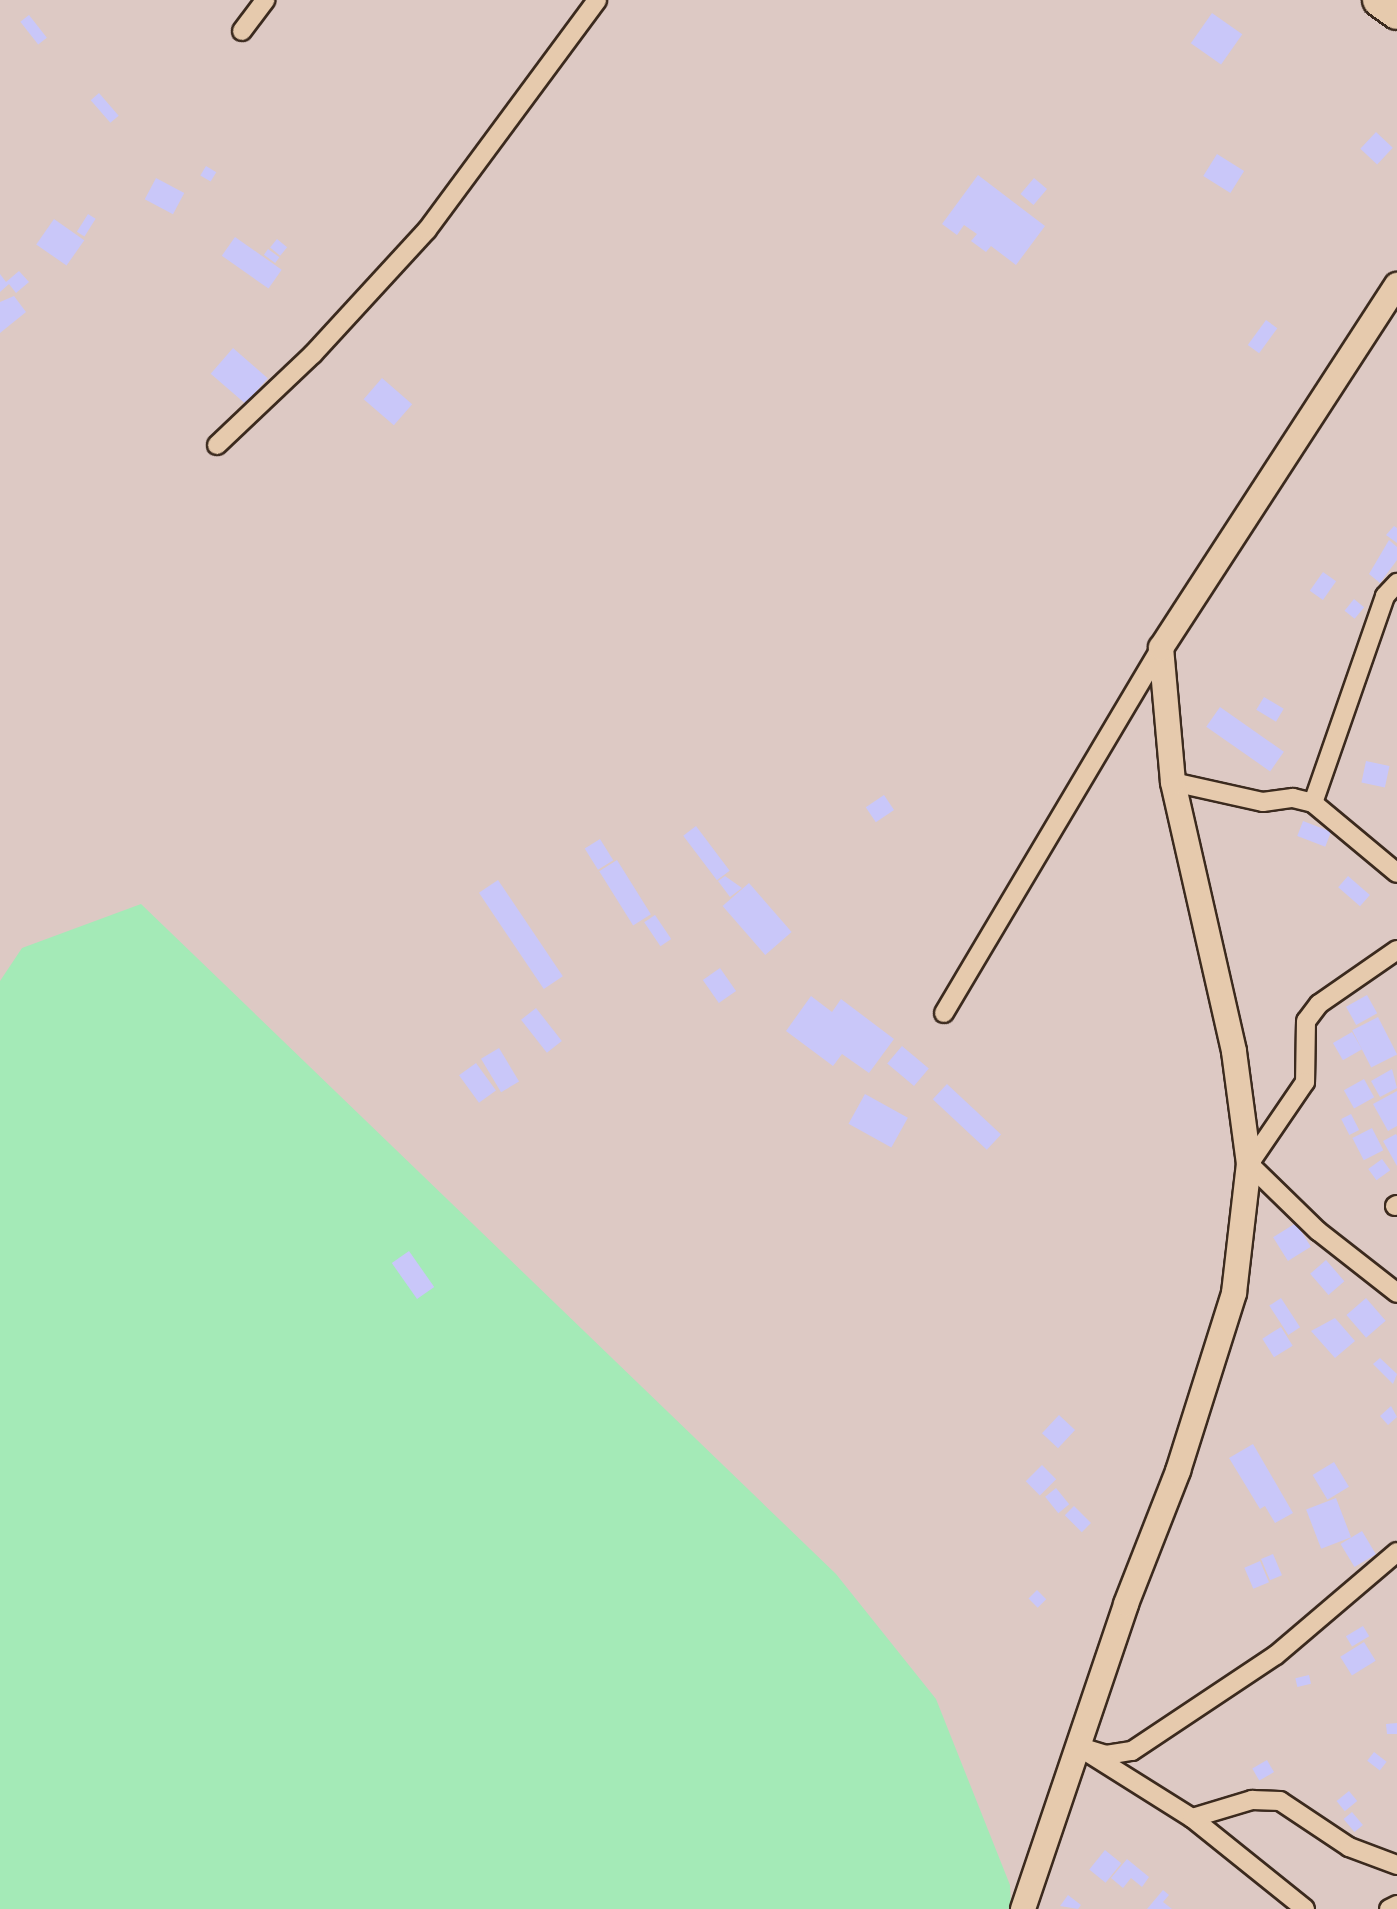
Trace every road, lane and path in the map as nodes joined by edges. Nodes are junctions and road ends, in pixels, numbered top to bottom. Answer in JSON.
{"nodes":[{"id":1,"x":265,"y":0,"type":"edge"},
{"id":2,"x":597,"y":0,"type":"edge"},
{"id":3,"x":1379,"y":0,"type":"edge"},
{"id":4,"x":1397,"y":13,"type":"edge"},
{"id":5,"x":242,"y":31,"type":"dead end"},
{"id":6,"x":1397,"y":285,"type":"edge"},
{"id":7,"x":217,"y":445,"type":"dead end"},
{"id":8,"x":1393,"y":596,"type":"edge"},
{"id":9,"x":1161,"y":648,"type":"junction"},
{"id":10,"x":1173,"y":782,"type":"junction"},
{"id":11,"x":1313,"y":803,"type":"junction"},
{"id":12,"x":1397,"y":873,"type":"edge"},
{"id":13,"x":1397,"y":950,"type":"edge"},
{"id":14,"x":944,"y":1013,"type":"dead end"},
{"id":15,"x":1249,"y":1164,"type":"junction"},
{"id":16,"x":1397,"y":1293,"type":"edge"},
{"id":17,"x":1397,"y":1552,"type":"edge"},
{"id":18,"x":1077,"y":1746,"type":"junction"},
{"id":19,"x":1192,"y":1818,"type":"junction"},
{"id":20,"x":1397,"y":1865,"type":"edge"},
{"id":21,"x":1397,"y":1905,"type":"edge"},
{"id":22,"x":1023,"y":1909,"type":"edge"},
{"id":23,"x":1305,"y":1909,"type":"edge"},
{"id":24,"x":1389,"y":1909,"type":"edge"}],
"edges":[{"from":1,"to":5,"type":"street"},
{"from":2,"to":7,"type":"street"},
{"from":3,"to":4,"type":"highway"},
{"from":6,"to":9,"type":"street"},
{"from":8,"to":11,"type":"street"},
{"from":9,"to":10,"type":"street"},
{"from":9,"to":14,"type":"street"},
{"from":10,"to":11,"type":"street"},
{"from":10,"to":15,"type":"street"},
{"from":11,"to":12,"type":"street"},
{"from":13,"to":15,"type":"street"},
{"from":15,"to":16,"type":"street"},
{"from":15,"to":18,"type":"street"},
{"from":17,"to":18,"type":"street"},
{"from":18,"to":19,"type":"street"},
{"from":18,"to":22,"type":"street"},
{"from":19,"to":20,"type":"street"},
{"from":19,"to":23,"type":"street"},
{"from":21,"to":24,"type":"street"}]}
